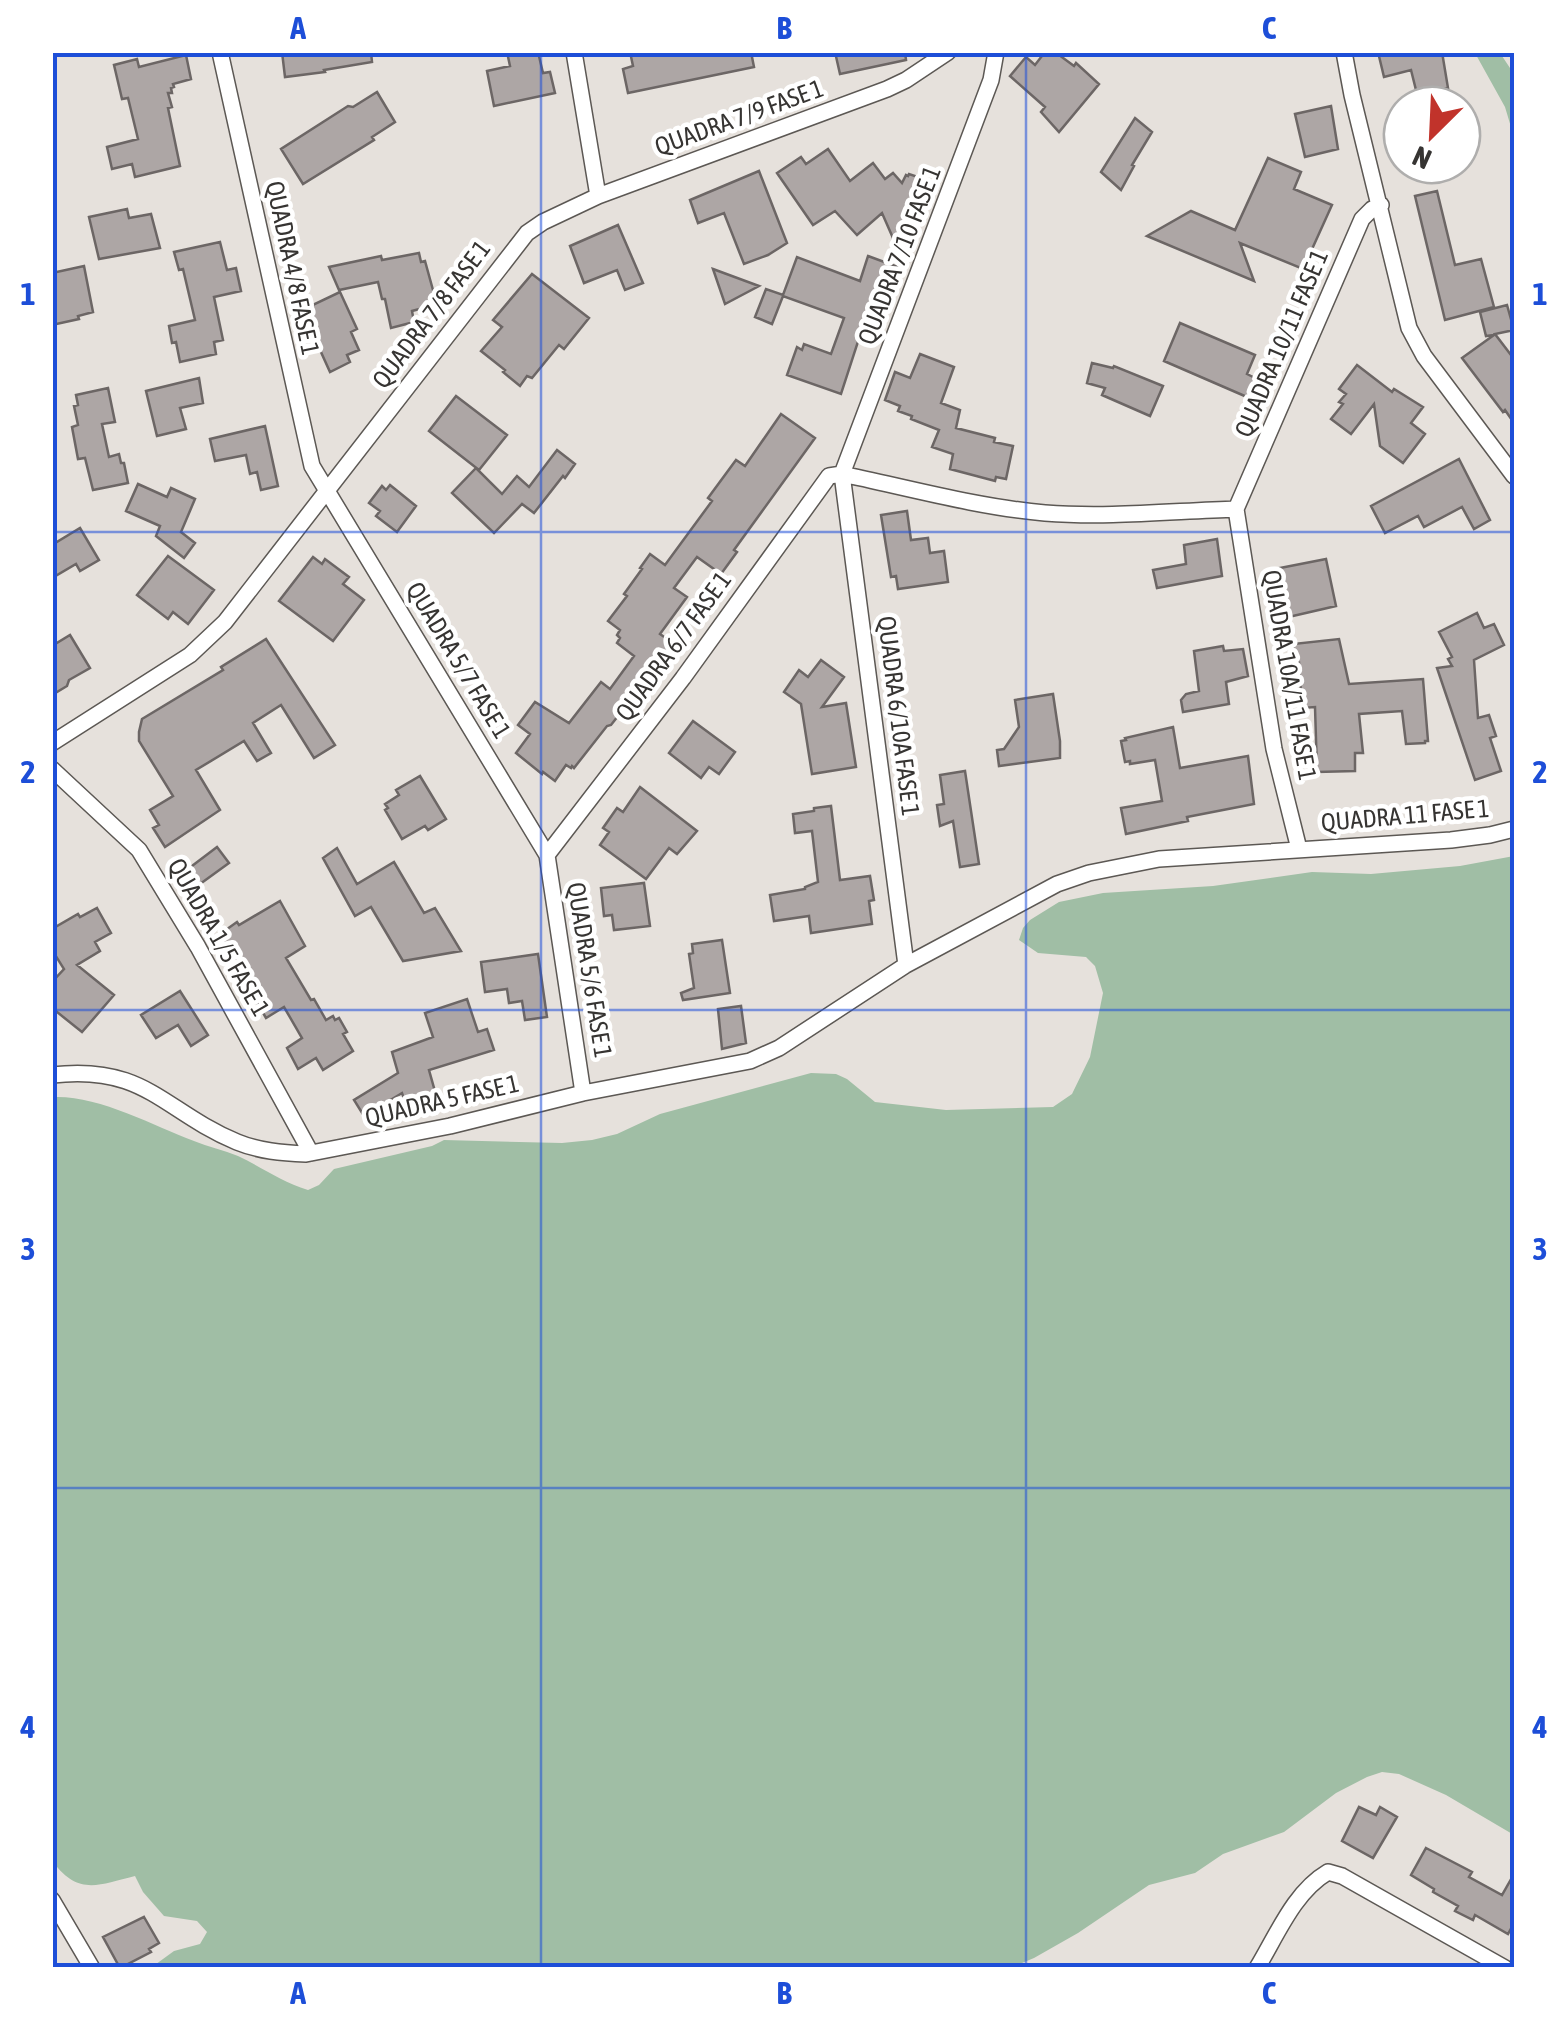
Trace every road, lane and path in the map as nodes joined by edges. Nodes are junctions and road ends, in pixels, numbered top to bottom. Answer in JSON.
{"nodes":[{"id":1,"x":220,"y":52,"type":"edge"},
{"id":2,"x":574,"y":52,"type":"edge"},
{"id":3,"x":948,"y":52,"type":"edge"},
{"id":4,"x":996,"y":52,"type":"edge"},
{"id":5,"x":1344,"y":52,"type":"edge"},
{"id":6,"x":928,"y":58,"type":"edge"},
{"id":7,"x":598,"y":196,"type":"junction"},
{"id":8,"x":1381,"y":205,"type":"junction"},
{"id":9,"x":842,"y":474,"type":"junction"},
{"id":10,"x":1514,"y":476,"type":"edge"},
{"id":11,"x":328,"y":490,"type":"junction"},
{"id":12,"x":1236,"y":509,"type":"junction"},
{"id":13,"x":52,"y":744,"type":"edge"},
{"id":14,"x":52,"y":769,"type":"edge"},
{"id":15,"x":1514,"y":829,"type":"edge"},
{"id":16,"x":1299,"y":848,"type":"junction"},
{"id":17,"x":547,"y":855,"type":"junction"},
{"id":18,"x":906,"y":965,"type":"junction"},
{"id":19,"x":52,"y":1075,"type":"edge"},
{"id":20,"x":583,"y":1093,"type":"junction"},
{"id":21,"x":312,"y":1153,"type":"junction"},
{"id":22,"x":52,"y":1900,"type":"edge"},
{"id":23,"x":92,"y":1968,"type":"edge"},
{"id":24,"x":1257,"y":1968,"type":"edge"},
{"id":25,"x":1505,"y":1968,"type":"edge"}],
"edges":[{"from":1,"to":11,"type":"street","name":"QUADRA 4/8 FASE 1"},
{"from":2,"to":7,"type":"street"},
{"from":3,"to":6,"type":"street","name":"QUADRA 7/9 FASE 1"},
{"from":4,"to":9,"type":"street","name":"QUADRA 7/10 FASE 1"},
{"from":5,"to":8,"type":"street"},
{"from":6,"to":7,"type":"street","name":"QUADRA 7/9 FASE 1"},
{"from":7,"to":11,"type":"street","name":"QUADRA 7/8 FASE 1"},
{"from":8,"to":10,"type":"street"},
{"from":8,"to":12,"type":"street","name":"QUADRA 10/11 FASE 1"},
{"from":9,"to":12,"type":"street"},
{"from":9,"to":17,"type":"street","name":"QUADRA 6/7 FASE 1"},
{"from":9,"to":18,"type":"street","name":"QUADRA 6/10A FASE 1"},
{"from":11,"to":13,"type":"street","name":"QUADRA 7/8 FASE 1"},
{"from":11,"to":17,"type":"street","name":"QUADRA 5/7 FASE 1"},
{"from":12,"to":16,"type":"street","name":"QUADRA 10A/11 FASE 1"},
{"from":14,"to":21,"type":"street","name":"QUADRA 1/5 FASE 1"},
{"from":15,"to":16,"type":"street","name":"QUADRA 11 FASE 1"},
{"from":16,"to":18,"type":"street","name":"QUADRA 11 FASE 1"},
{"from":17,"to":20,"type":"street","name":"QUADRA 5/6 FASE 1"},
{"from":18,"to":20,"type":"street","name":"QUADRA 5 FASE 1"},
{"from":19,"to":21,"type":"street","name":"QUADRA 5 FASE 1"},
{"from":20,"to":21,"type":"street","name":"QUADRA 5 FASE 1"},
{"from":22,"to":23,"type":"street"},
{"from":24,"to":25,"type":"street"}]}
